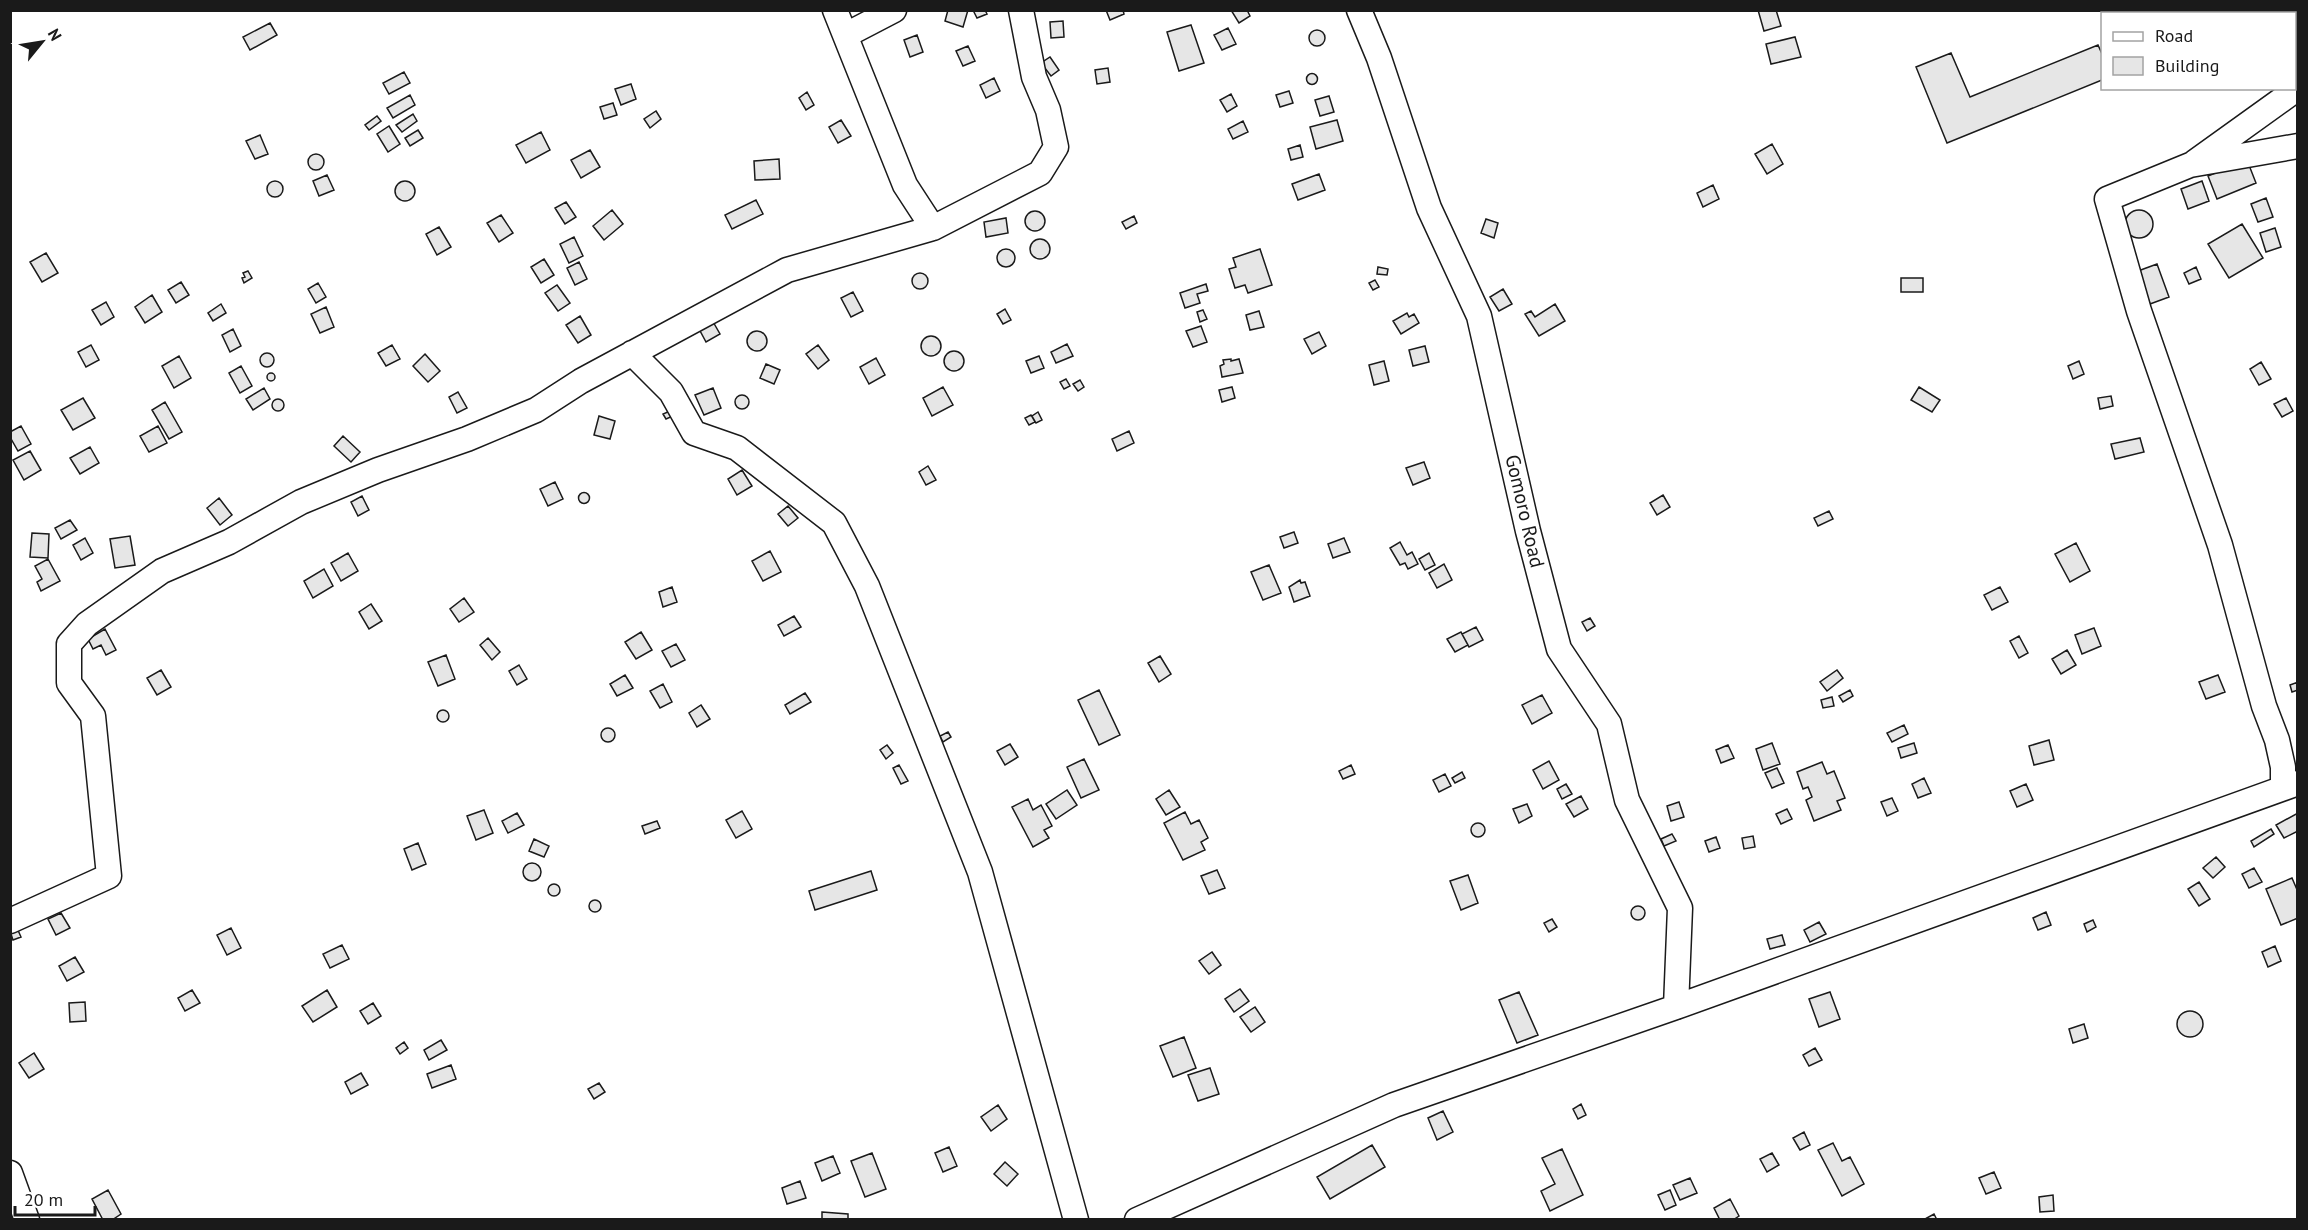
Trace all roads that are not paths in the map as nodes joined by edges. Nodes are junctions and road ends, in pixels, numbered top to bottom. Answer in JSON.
{"nodes":[{"id":1,"x":835,"y":10,"type":"edge"},
{"id":2,"x":894,"y":10,"type":"edge"},
{"id":3,"x":1021,"y":10,"type":"edge"},
{"id":4,"x":1359,"y":10,"type":"edge"},
{"id":5,"x":846,"y":35,"type":"junction"},
{"id":6,"x":2295,"y":90,"type":"edge"},
{"id":7,"x":2298,"y":147,"type":"edge"},
{"id":8,"x":2190,"y":165,"type":"junction"},
{"id":9,"x":933,"y":228,"type":"junction"},
{"id":10,"x":632,"y":353,"type":"junction"},
{"id":11,"x":2290,"y":785,"type":"edge"},
{"id":12,"x":10,"y":921,"type":"edge"},
{"id":13,"x":1676,"y":1007,"type":"junction"},
{"id":14,"x":10,"y":1173,"type":"edge"},
{"id":15,"x":27,"y":1220,"type":"edge"},
{"id":16,"x":1076,"y":1220,"type":"edge"},
{"id":17,"x":1137,"y":1220,"type":"edge"}],
"edges":[{"from":1,"to":5,"type":"street"},
{"from":2,"to":5,"type":"street"},
{"from":3,"to":9,"type":"street"},
{"from":4,"to":13,"type":"street","name":"Gomoro Road"},
{"from":5,"to":9,"type":"street"},
{"from":6,"to":8,"type":"street"},
{"from":7,"to":8,"type":"street"},
{"from":8,"to":11,"type":"street"},
{"from":9,"to":10,"type":"street"},
{"from":10,"to":12,"type":"street"},
{"from":10,"to":16,"type":"street"},
{"from":11,"to":13,"type":"street"},
{"from":13,"to":17,"type":"street"},
{"from":14,"to":15,"type":"street"}]}
